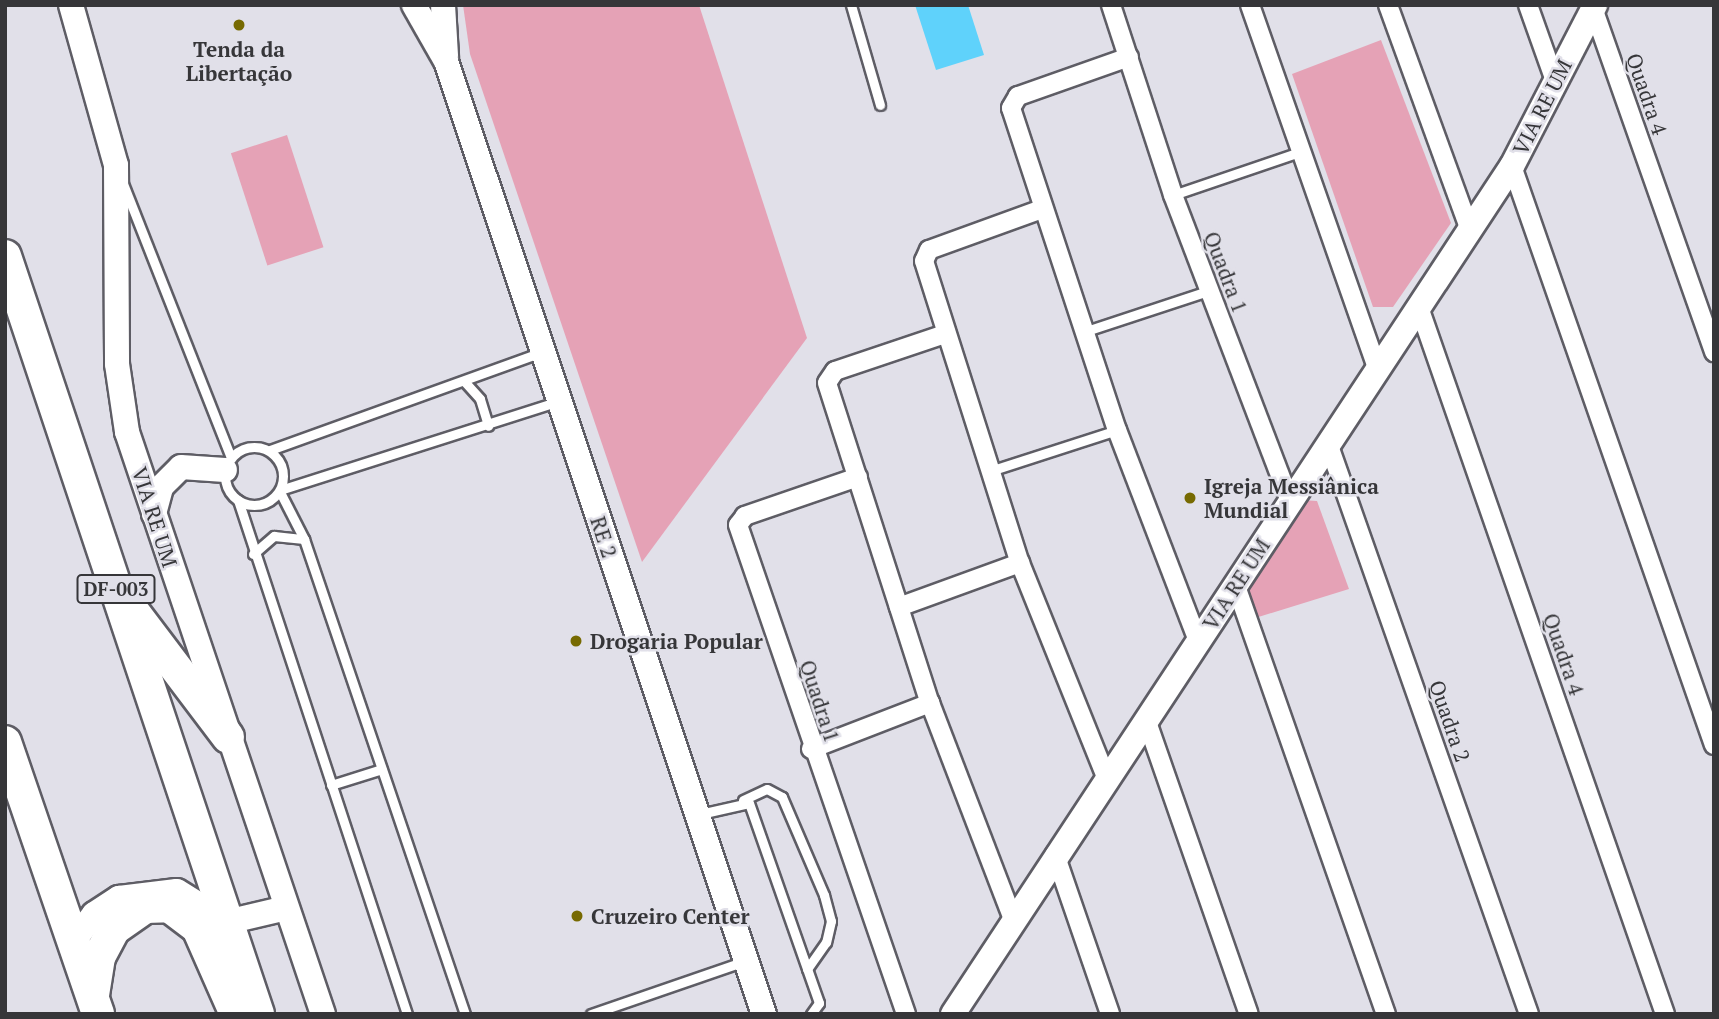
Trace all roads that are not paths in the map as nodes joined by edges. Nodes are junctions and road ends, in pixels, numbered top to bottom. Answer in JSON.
{"nodes":[{"id":1,"x":414,"y":5,"type":"edge"},
{"id":2,"x":443,"y":5,"type":"edge"},
{"id":3,"x":851,"y":5,"type":"edge"},
{"id":4,"x":1111,"y":5,"type":"edge"},
{"id":5,"x":1250,"y":5,"type":"edge"},
{"id":6,"x":1388,"y":5,"type":"edge"},
{"id":7,"x":1528,"y":5,"type":"edge"},
{"id":8,"x":71,"y":6,"type":"edge"},
{"id":9,"x":1594,"y":7,"type":"edge"},
{"id":10,"x":1129,"y":57,"type":"junction"},
{"id":11,"x":446,"y":61,"type":"junction"},
{"id":12,"x":1555,"y":81,"type":"junction"},
{"id":13,"x":880,"y":104,"type":"dead end"},
{"id":14,"x":1299,"y":152,"type":"junction"},
{"id":15,"x":116,"y":165,"type":"junction"},
{"id":16,"x":1512,"y":166,"type":"junction"},
{"id":17,"x":1172,"y":195,"type":"junction"},
{"id":18,"x":1042,"y":209,"type":"junction"},
{"id":19,"x":1470,"y":230,"type":"junction"},
{"id":20,"x":5,"y":256,"type":"edge"},
{"id":21,"x":1208,"y":291,"type":"junction"},
{"id":22,"x":1420,"y":310,"type":"junction"},
{"id":23,"x":1086,"y":331,"type":"junction"},
{"id":24,"x":945,"y":334,"type":"junction"},
{"id":25,"x":543,"y":352,"type":"junction"},
{"id":26,"x":1714,"y":352,"type":"edge"},
{"id":27,"x":1378,"y":370,"type":"junction"},
{"id":28,"x":464,"y":381,"type":"junction"},
{"id":29,"x":560,"y":401,"type":"junction"},
{"id":30,"x":488,"y":426,"type":"junction"},
{"id":31,"x":1117,"y":430,"type":"junction"},
{"id":32,"x":1328,"y":443,"type":"junction"},
{"id":33,"x":270,"y":450,"type":"junction"},
{"id":34,"x":228,"y":464,"type":"junction"},
{"id":35,"x":990,"y":471,"type":"junction"},
{"id":36,"x":858,"y":477,"type":"junction"},
{"id":37,"x":280,"y":491,"type":"junction"},
{"id":38,"x":238,"y":500,"type":"junction"},
{"id":39,"x":1290,"y":501,"type":"junction"},
{"id":40,"x":154,"y":514,"type":"junction"},
{"id":41,"x":304,"y":539,"type":"junction"},
{"id":42,"x":253,"y":554,"type":"junction"},
{"id":43,"x":1020,"y":563,"type":"junction"},
{"id":44,"x":1236,"y":586,"type":"junction"},
{"id":45,"x":115,"y":587,"type":"junction"},
{"id":46,"x":899,"y":607,"type":"junction"},
{"id":47,"x":1198,"y":641,"type":"junction"},
{"id":48,"x":930,"y":703,"type":"junction"},
{"id":49,"x":1146,"y":719,"type":"junction"},
{"id":50,"x":228,"y":737,"type":"junction"},
{"id":51,"x":5,"y":742,"type":"edge"},
{"id":52,"x":1714,"y":745,"type":"edge"},
{"id":53,"x":811,"y":748,"type":"junction"},
{"id":54,"x":382,"y":769,"type":"junction"},
{"id":55,"x":1106,"y":777,"type":"junction"},
{"id":56,"x":331,"y":785,"type":"junction"},
{"id":57,"x":5,"y":788,"type":"edge"},
{"id":58,"x":743,"y":800,"type":"junction"},
{"id":59,"x":694,"y":816,"type":"junction"},
{"id":60,"x":31,"y":822,"type":"junction"},
{"id":61,"x":1055,"y":854,"type":"junction"},
{"id":62,"x":286,"y":908,"type":"junction"},
{"id":63,"x":1013,"y":919,"type":"junction"},
{"id":64,"x":227,"y":922,"type":"junction"},
{"id":65,"x":73,"y":942,"type":"junction"},
{"id":66,"x":746,"y":961,"type":"junction"},
{"id":67,"x":807,"y":968,"type":"junction"},
{"id":68,"x":95,"y":1006,"type":"edge"},
{"id":69,"x":962,"y":1008,"type":"edge"},
{"id":70,"x":236,"y":1014,"type":"edge"},
{"id":71,"x":257,"y":1014,"type":"edge"},
{"id":72,"x":323,"y":1014,"type":"edge"},
{"id":73,"x":407,"y":1014,"type":"edge"},
{"id":74,"x":465,"y":1014,"type":"edge"},
{"id":75,"x":591,"y":1014,"type":"edge"},
{"id":76,"x":764,"y":1014,"type":"edge"},
{"id":77,"x":811,"y":1014,"type":"edge"},
{"id":78,"x":906,"y":1014,"type":"edge"},
{"id":79,"x":1110,"y":1014,"type":"edge"},
{"id":80,"x":1248,"y":1014,"type":"edge"},
{"id":81,"x":1386,"y":1014,"type":"edge"},
{"id":82,"x":1529,"y":1014,"type":"edge"},
{"id":83,"x":1665,"y":1014,"type":"edge"}],
"edges":[{"from":1,"to":11,"type":"street","name":"RE 2"},
{"from":2,"to":11,"type":"street","name":"RE 2"},
{"from":3,"to":13,"type":"lane"},
{"from":4,"to":10,"type":"street","name":"Quadra 1"},
{"from":5,"to":14,"type":"street"},
{"from":6,"to":19,"type":"street"},
{"from":7,"to":12,"type":"street"},
{"from":8,"to":15,"type":"street","name":"VIA RE UM"},
{"from":9,"to":12,"type":"street","name":"VIA RE UM"},
{"from":9,"to":26,"type":"street","name":"Quadra 4"},
{"from":10,"to":17,"type":"street","name":"Quadra 1"},
{"from":10,"to":18,"type":"street"},
{"from":11,"to":25,"type":"street","name":"RE 2"},
{"from":12,"to":16,"type":"street","name":"VIA RE UM"},
{"from":14,"to":17,"type":"lane"},
{"from":14,"to":27,"type":"street"},
{"from":15,"to":34,"type":"lane"},
{"from":15,"to":40,"type":"street","name":"VIA RE UM"},
{"from":16,"to":19,"type":"street","name":"VIA RE UM"},
{"from":16,"to":52,"type":"street"},
{"from":17,"to":21,"type":"street","name":"Quadra 1"},
{"from":18,"to":23,"type":"street"},
{"from":18,"to":24,"type":"street"},
{"from":19,"to":22,"type":"street","name":"VIA RE UM"},
{"from":20,"to":45,"type":"highway","number":"DF-003"},
{"from":21,"to":23,"type":"lane"},
{"from":21,"to":39,"type":"street","name":"Quadra 1"},
{"from":22,"to":27,"type":"street","name":"VIA RE UM"},
{"from":22,"to":83,"type":"street","name":"Quadra 4"},
{"from":23,"to":31,"type":"street"},
{"from":24,"to":35,"type":"street"},
{"from":24,"to":36,"type":"street"},
{"from":25,"to":28,"type":"lane"},
{"from":25,"to":29,"type":"street","name":"RE 2"},
{"from":27,"to":32,"type":"street","name":"VIA RE UM"},
{"from":28,"to":30,"type":"lane"},
{"from":28,"to":33,"type":"lane"},
{"from":29,"to":30,"type":"lane"},
{"from":29,"to":59,"type":"street","name":"RE 2"},
{"from":30,"to":37,"type":"lane"},
{"from":31,"to":35,"type":"lane"},
{"from":31,"to":47,"type":"street"},
{"from":32,"to":39,"type":"street","name":"VIA RE UM"},
{"from":32,"to":82,"type":"street","name":"Quadra 2"},
{"from":33,"to":34,"type":"lane"},
{"from":33,"to":37,"type":"lane"},
{"from":34,"to":38,"type":"lane"},
{"from":34,"to":40,"type":"street"},
{"from":35,"to":43,"type":"street"},
{"from":36,"to":46,"type":"street"},
{"from":36,"to":53,"type":"street","name":"Quadra 1"},
{"from":37,"to":38,"type":"lane"},
{"from":37,"to":41,"type":"lane"},
{"from":38,"to":42,"type":"lane"},
{"from":39,"to":44,"type":"street","name":"VIA RE UM"},
{"from":40,"to":50,"type":"street","name":"VIA RE UM"},
{"from":41,"to":42,"type":"lane"},
{"from":41,"to":54,"type":"lane"},
{"from":42,"to":56,"type":"lane"},
{"from":43,"to":46,"type":"street"},
{"from":43,"to":55,"type":"street"},
{"from":44,"to":47,"type":"street","name":"VIA RE UM"},
{"from":44,"to":81,"type":"street"},
{"from":45,"to":50,"type":"highway"},
{"from":45,"to":64,"type":"highway","number":"DF-003"},
{"from":46,"to":48,"type":"street"},
{"from":47,"to":49,"type":"street","name":"VIA RE UM"},
{"from":48,"to":53,"type":"street"},
{"from":48,"to":63,"type":"street"},
{"from":49,"to":55,"type":"street","name":"VIA RE UM"},
{"from":49,"to":80,"type":"street"},
{"from":50,"to":62,"type":"street","name":"VIA RE UM"},
{"from":51,"to":60,"type":"highway"},
{"from":53,"to":78,"type":"street","name":"Quadra 1"},
{"from":54,"to":56,"type":"lane"},
{"from":54,"to":74,"type":"lane"},
{"from":55,"to":61,"type":"street","name":"VIA RE UM"},
{"from":56,"to":73,"type":"lane"},
{"from":57,"to":60,"type":"highway"},
{"from":58,"to":59,"type":"lane"},
{"from":58,"to":67,"type":"lane"},
{"from":58,"to":67,"type":"lane"},
{"from":59,"to":66,"type":"street","name":"RE 2"},
{"from":60,"to":65,"type":"highway"},
{"from":61,"to":63,"type":"street","name":"VIA RE UM"},
{"from":61,"to":79,"type":"street"},
{"from":62,"to":64,"type":"street"},
{"from":62,"to":72,"type":"street","name":"VIA RE UM"},
{"from":63,"to":69,"type":"street","name":"VIA RE UM"},
{"from":64,"to":65,"type":"street"},
{"from":64,"to":71,"type":"highway","number":"DF-003"},
{"from":65,"to":68,"type":"highway"},
{"from":66,"to":75,"type":"lane"},
{"from":66,"to":76,"type":"street","name":"RE 2"},
{"from":67,"to":77,"type":"lane"},
{"from":68,"to":70,"type":"highway"}]}
